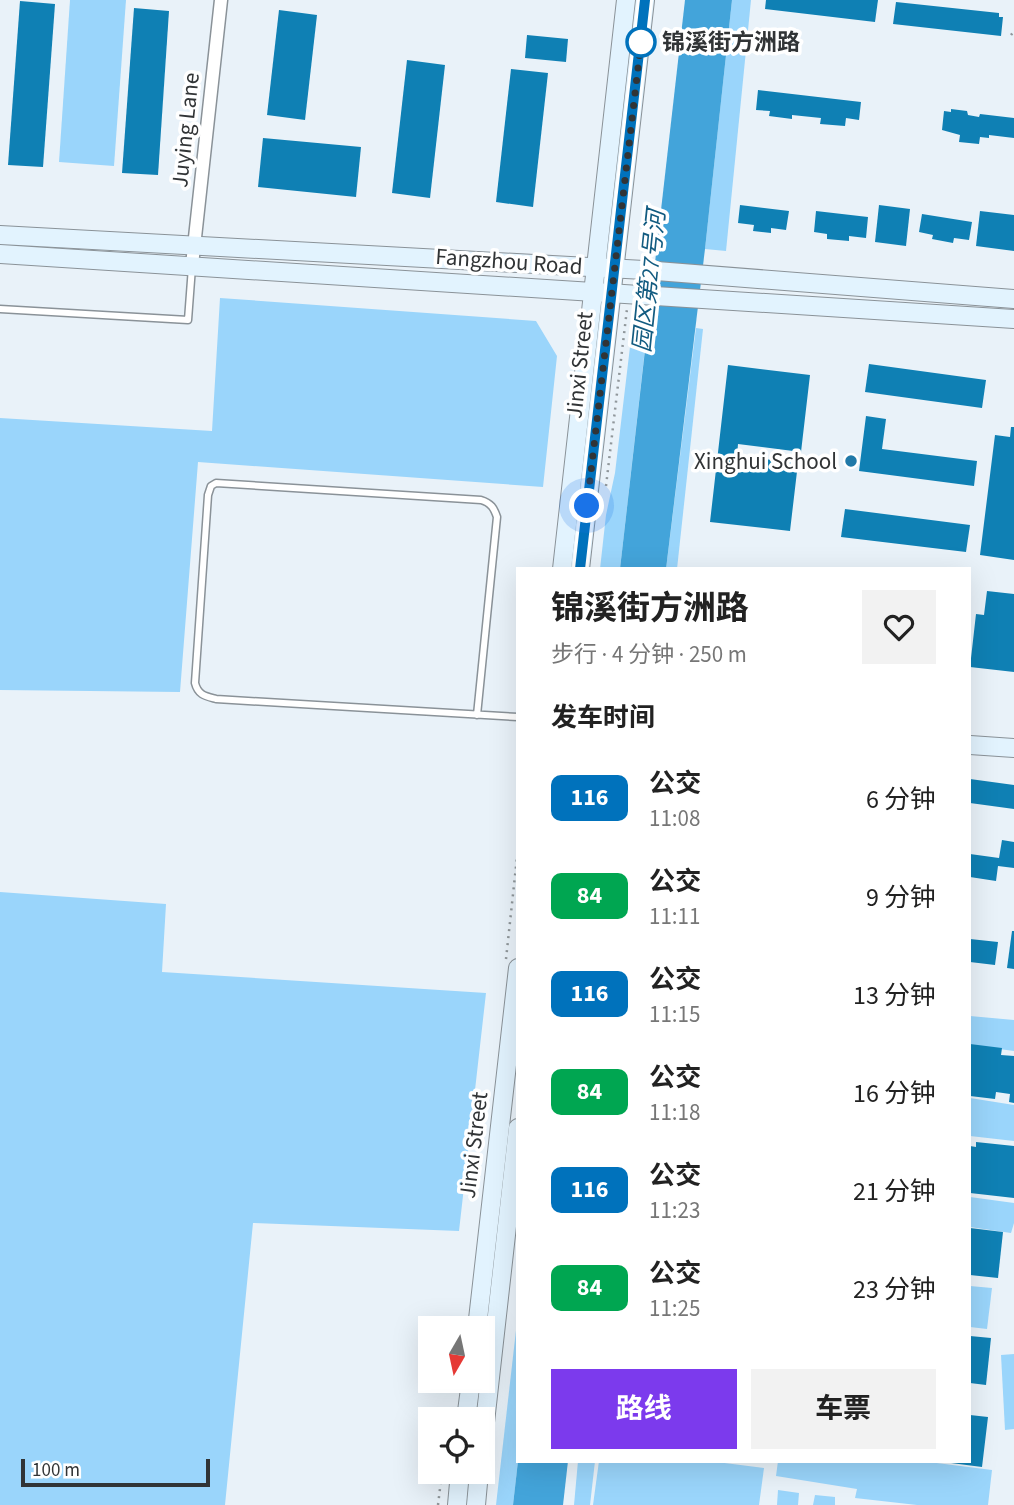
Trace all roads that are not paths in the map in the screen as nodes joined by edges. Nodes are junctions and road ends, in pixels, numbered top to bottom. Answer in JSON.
{"nodes":[{"id":1,"x":221,"y":0,"type":"edge"},
{"id":2,"x":626,"y":0,"type":"edge"},
{"id":3,"x":645,"y":0,"type":"edge"},
{"id":4,"x":0,"y":236,"type":"edge"},
{"id":5,"x":0,"y":254,"type":"edge"},
{"id":6,"x":193,"y":256,"type":"junction"},
{"id":7,"x":596,"y":268,"type":"junction"},
{"id":8,"x":615,"y":269,"type":"junction"},
{"id":9,"x":603,"y":292,"type":"junction"},
{"id":10,"x":1014,"y":299,"type":"edge"},
{"id":11,"x":0,"y":309,"type":"edge"},
{"id":12,"x":1014,"y":319,"type":"edge"},
{"id":13,"x":562,"y":567,"type":"edge"},
{"id":14,"x":580,"y":567,"type":"edge"},
{"id":15,"x":477,"y":715,"type":"junction"},
{"id":16,"x":516,"y":717,"type":"edge"},
{"id":17,"x":971,"y":746,"type":"edge"},
{"id":18,"x":1014,"y":748,"type":"edge"},
{"id":19,"x":516,"y":986,"type":"edge"},
{"id":20,"x":516,"y":1146,"type":"edge"},
{"id":21,"x":478,"y":1316,"type":"edge"},
{"id":22,"x":487,"y":1407,"type":"edge"},
{"id":23,"x":459,"y":1484,"type":"edge"},
{"id":24,"x":479,"y":1484,"type":"edge"},
{"id":25,"x":457,"y":1505,"type":"edge"},
{"id":26,"x":476,"y":1505,"type":"edge"}],
"edges":[{"from":1,"to":6,"type":"street","name":"Juying Lane"},
{"from":2,"to":7,"type":"main road","name":"Jinxi Street"},
{"from":3,"to":8,"type":"main road","name":"Jinxi Street"},
{"from":4,"to":6,"type":"main road","name":"Fangzhou Road"},
{"from":5,"to":6,"type":"main road","name":"Fangzhou Road"},
{"from":6,"to":7,"type":"main road","name":"Fangzhou Road"},
{"from":6,"to":9,"type":"main road","name":"Fangzhou Road"},
{"from":6,"to":11,"type":"lane"},
{"from":7,"to":8,"type":"main road","name":"Fangzhou Road"},
{"from":7,"to":9,"type":"main road","name":"Jinxi Street"},
{"from":8,"to":9,"type":"main road","name":"Jinxi Street"},
{"from":8,"to":10,"type":"main road","name":"Fangzhou Road"},
{"from":9,"to":12,"type":"main road","name":"Fangzhou Road"},
{"from":9,"to":13,"type":"main road","name":"Jinxi Street"},
{"from":9,"to":14,"type":"main road","name":"Jinxi Street"},
{"from":15,"to":15,"type":"lane"},
{"from":15,"to":16,"type":"lane"},
{"from":17,"to":18,"type":"main road"},
{"from":19,"to":21,"type":"main road","name":"Jinxi Street"},
{"from":20,"to":22,"type":"main road","name":"Jinxi Street"},
{"from":23,"to":25,"type":"main road"},
{"from":24,"to":26,"type":"main road"}]}
